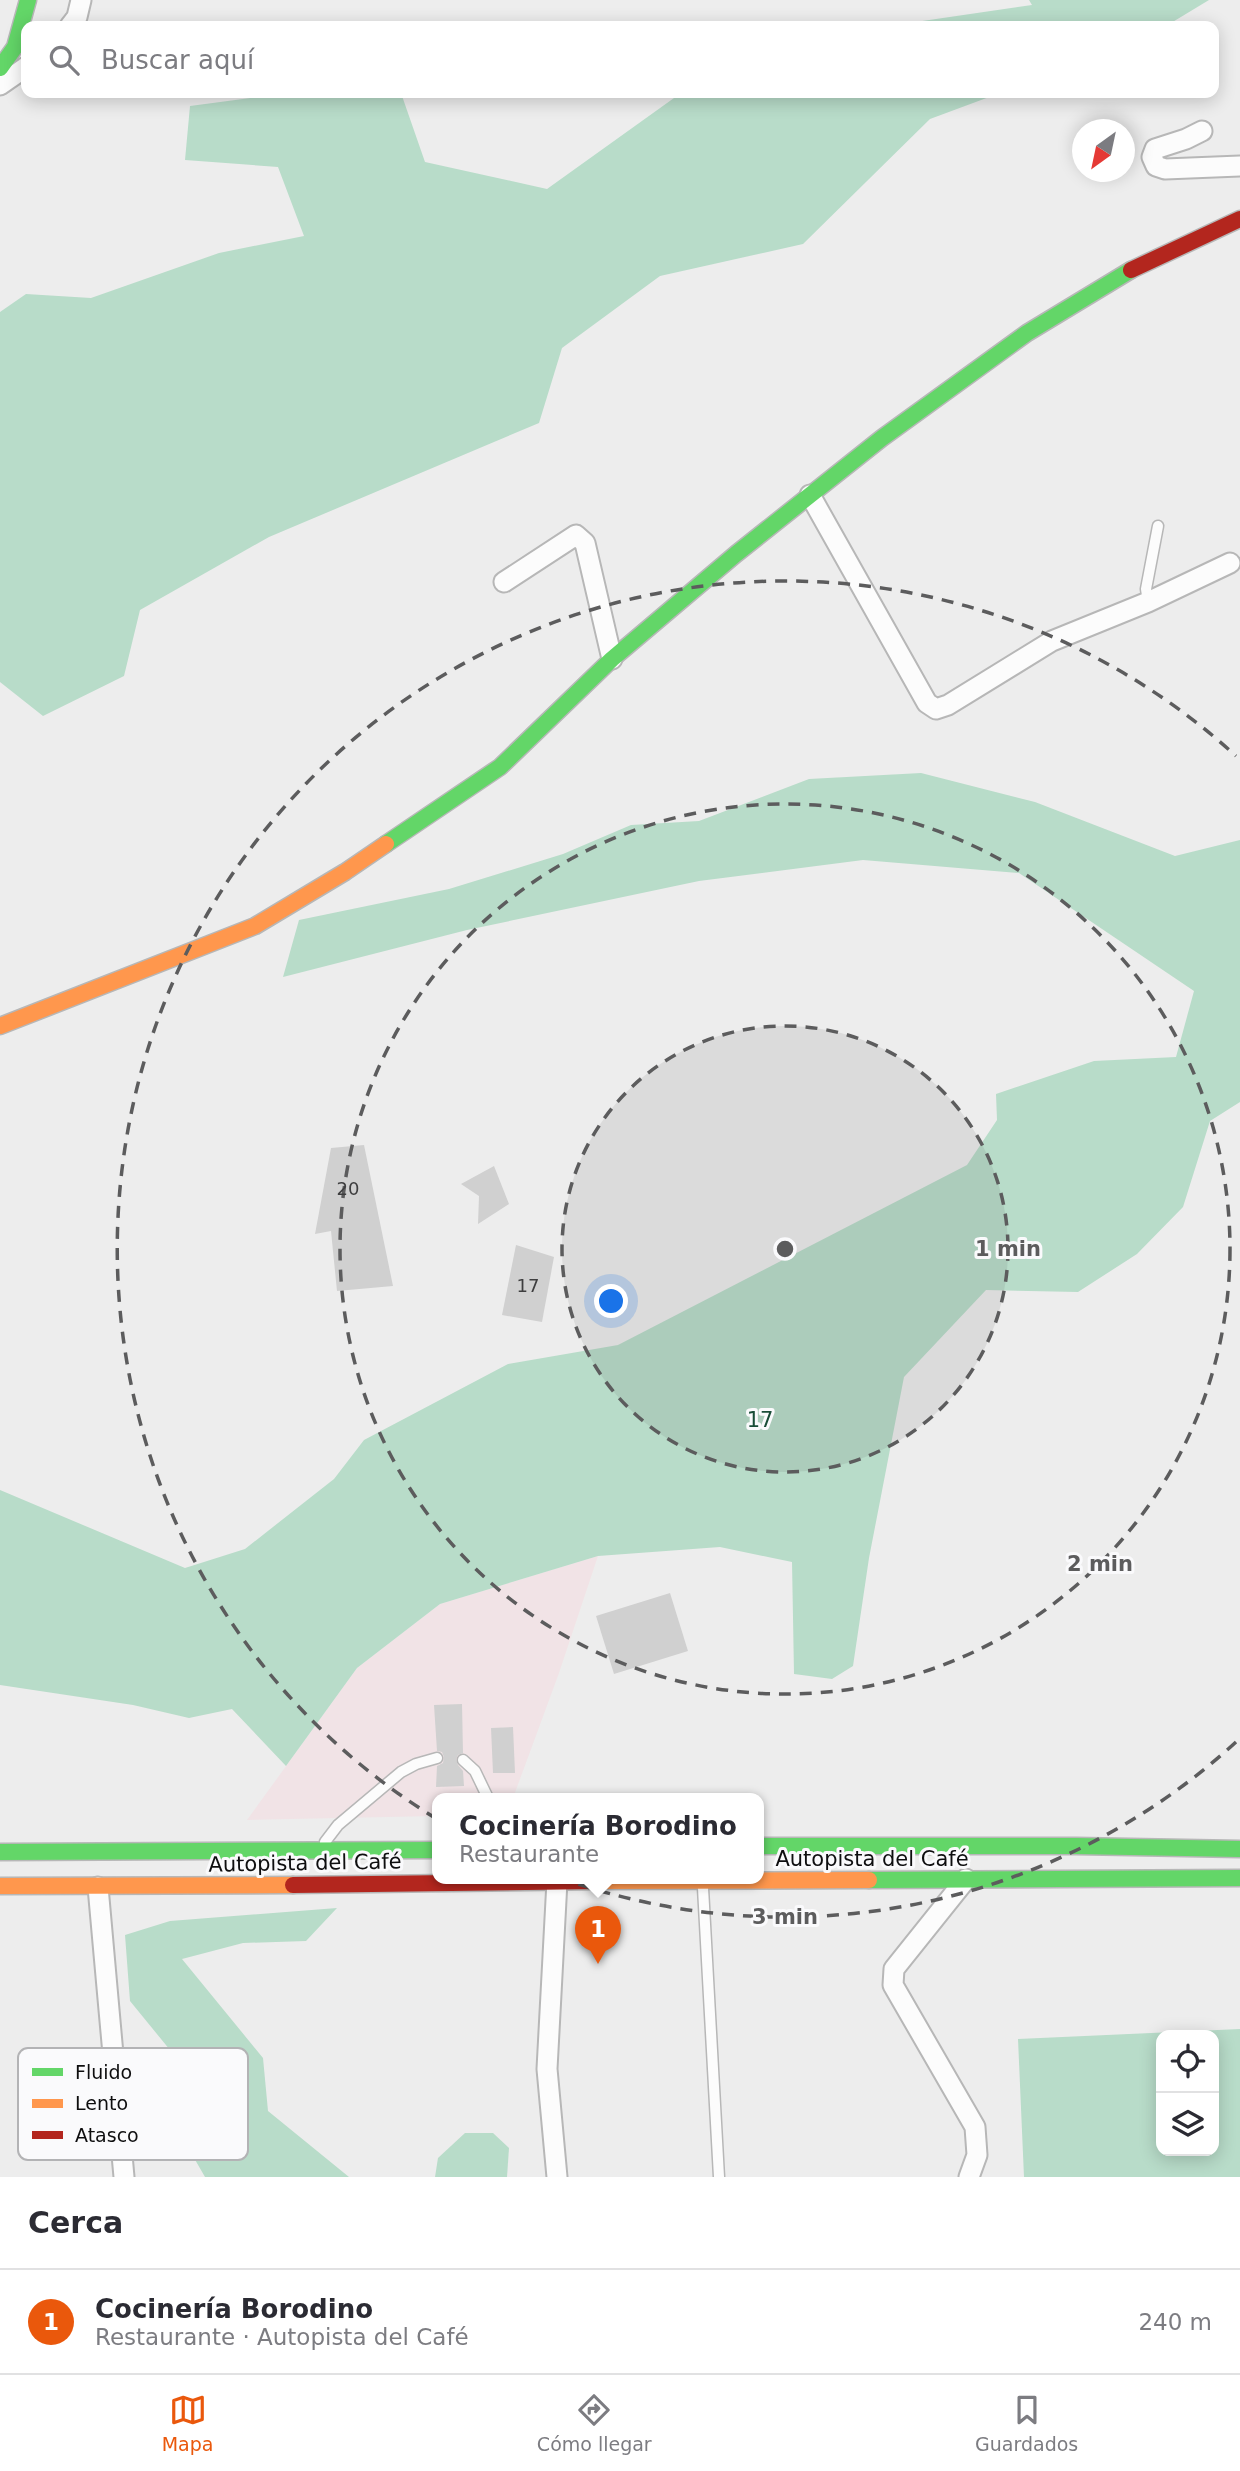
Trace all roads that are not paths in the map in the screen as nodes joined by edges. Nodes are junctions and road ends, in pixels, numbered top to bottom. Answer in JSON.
{"nodes":[{"id":1,"x":27,"y":0,"type":"edge"},
{"id":2,"x":81,"y":0,"type":"edge"},
{"id":3,"x":22,"y":21,"type":"edge"},
{"id":4,"x":74,"y":21,"type":"edge"},
{"id":5,"x":21,"y":24,"type":"edge"},
{"id":6,"x":0,"y":68,"type":"edge"},
{"id":7,"x":21,"y":70,"type":"edge"},
{"id":8,"x":0,"y":85,"type":"edge"},
{"id":9,"x":1202,"y":131,"type":"dead end"},
{"id":10,"x":1240,"y":166,"type":"edge"},
{"id":11,"x":1240,"y":219,"type":"edge"},
{"id":12,"x":810,"y":495,"type":"junction"},
{"id":13,"x":1158,"y":526,"type":"dead end"},
{"id":14,"x":1230,"y":563,"type":"dead end"},
{"id":15,"x":504,"y":582,"type":"dead end"},
{"id":16,"x":1148,"y":601,"type":"junction"},
{"id":17,"x":612,"y":659,"type":"junction"},
{"id":18,"x":0,"y":1026,"type":"edge"},
{"id":19,"x":437,"y":1758,"type":"dead end"},
{"id":20,"x":463,"y":1760,"type":"dead end"},
{"id":21,"x":486,"y":1793,"type":"edge"},
{"id":22,"x":764,"y":1846,"type":"edge"},
{"id":23,"x":1240,"y":1849,"type":"edge"},
{"id":24,"x":318,"y":1850,"type":"junction"},
{"id":25,"x":432,"y":1850,"type":"edge"},
{"id":26,"x":0,"y":1852,"type":"edge"},
{"id":27,"x":1240,"y":1878,"type":"edge"},
{"id":28,"x":966,"y":1880,"type":"junction"},
{"id":29,"x":764,"y":1881,"type":"edge"},
{"id":30,"x":432,"y":1883,"type":"edge"},
{"id":31,"x":557,"y":1884,"type":"edge"},
{"id":32,"x":702,"y":1884,"type":"edge"},
{"id":33,"x":0,"y":1886,"type":"edge"},
{"id":34,"x":98,"y":1888,"type":"junction"},
{"id":35,"x":112,"y":2048,"type":"edge"},
{"id":36,"x":557,"y":2177,"type":"edge"},
{"id":37,"x":719,"y":2177,"type":"edge"},
{"id":38,"x":969,"y":2177,"type":"edge"}],
"edges":[{"from":1,"to":3,"type":"main road"},
{"from":2,"to":4,"type":"street"},
{"from":5,"to":6,"type":"main road"},
{"from":7,"to":8,"type":"street"},
{"from":9,"to":10,"type":"street"},
{"from":11,"to":12,"type":"main road"},
{"from":12,"to":16,"type":"street"},
{"from":12,"to":17,"type":"main road"},
{"from":13,"to":16,"type":"lane"},
{"from":14,"to":16,"type":"street"},
{"from":15,"to":17,"type":"street"},
{"from":17,"to":18,"type":"main road"},
{"from":19,"to":24,"type":"lane"},
{"from":20,"to":21,"type":"lane"},
{"from":22,"to":23,"type":"main road","name":"Autopista del Café"},
{"from":24,"to":25,"type":"main road","name":"Autopista del Café"},
{"from":24,"to":26,"type":"main road","name":"Autopista del Café"},
{"from":27,"to":28,"type":"main road","name":"Autopista del Café"},
{"from":28,"to":29,"type":"main road","name":"Autopista del Café"},
{"from":28,"to":38,"type":"street"},
{"from":30,"to":34,"type":"main road","name":"Autopista del Café"},
{"from":31,"to":36,"type":"street"},
{"from":32,"to":37,"type":"lane"},
{"from":33,"to":34,"type":"main road","name":"Autopista del Café"},
{"from":34,"to":35,"type":"street"}]}
